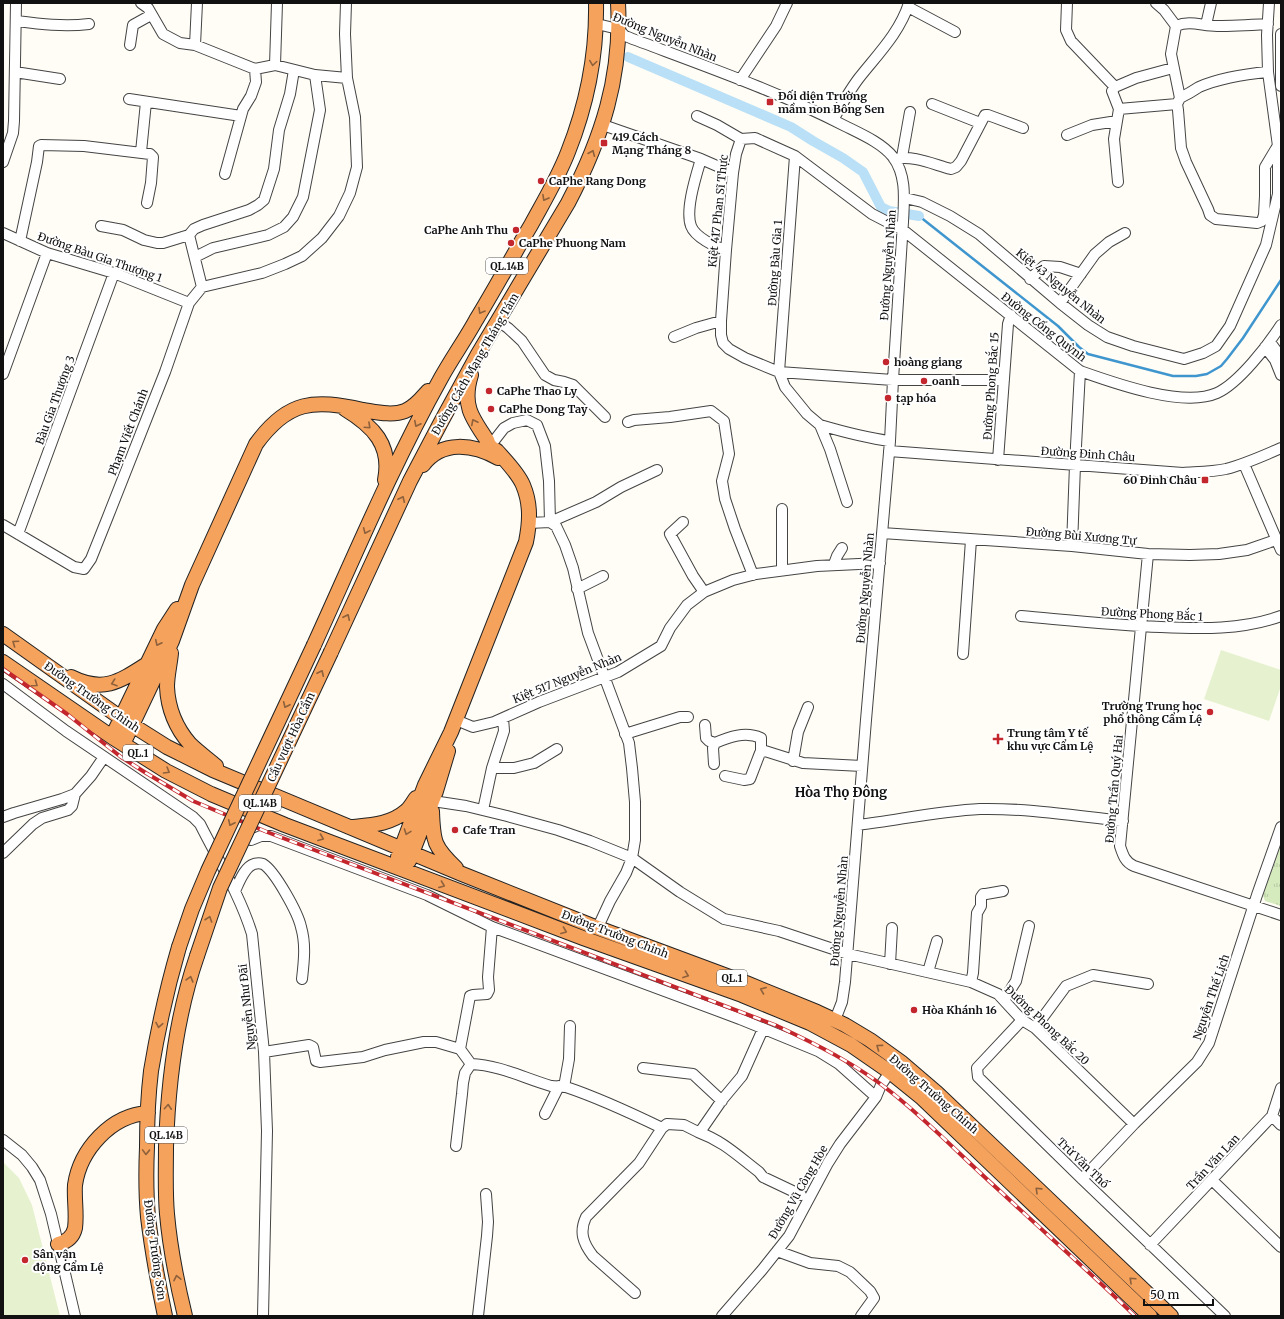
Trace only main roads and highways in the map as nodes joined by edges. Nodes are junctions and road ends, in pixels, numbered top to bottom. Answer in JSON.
{"nodes":[{"id":1,"x":596,"y":3,"type":"edge"},
{"id":2,"x":618,"y":3,"type":"edge"},
{"id":3,"x":478,"y":354,"type":"junction"},
{"id":4,"x":442,"y":376,"type":"junction"},
{"id":5,"x":336,"y":404,"type":"junction"},
{"id":6,"x":507,"y":463,"type":"junction"},
{"id":7,"x":410,"y":481,"type":"junction"},
{"id":8,"x":382,"y":496,"type":"junction"},
{"id":9,"x":192,"y":585,"type":"junction"},
{"id":10,"x":3,"y":634,"type":"edge"},
{"id":11,"x":172,"y":641,"type":"junction"},
{"id":12,"x":314,"y":644,"type":"joint"},
{"id":13,"x":330,"y":652,"type":"joint"},
{"id":14,"x":165,"y":655,"type":"junction"},
{"id":15,"x":3,"y":662,"type":"edge"},
{"id":16,"x":148,"y":664,"type":"junction"},
{"id":17,"x":47,"y":666,"type":"junction"},
{"id":18,"x":127,"y":722,"type":"junction"},
{"id":19,"x":453,"y":726,"type":"junction"},
{"id":20,"x":117,"y":741,"type":"junction"},
{"id":21,"x":219,"y":772,"type":"junction"},
{"id":22,"x":425,"y":784,"type":"junction"},
{"id":23,"x":432,"y":803,"type":"junction"},
{"id":24,"x":349,"y":828,"type":"junction"},
{"id":25,"x":407,"y":851,"type":"junction"},
{"id":26,"x":400,"y":869,"type":"junction"},
{"id":27,"x":462,"y":874,"type":"junction"},
{"id":28,"x":179,"y":947,"type":"joint"},
{"id":29,"x":197,"y":956,"type":"joint"},
{"id":30,"x":148,"y":1113,"type":"junction"},
{"id":31,"x":58,"y":1244,"type":"road end"},
{"id":32,"x":165,"y":1316,"type":"edge"},
{"id":33,"x":185,"y":1316,"type":"edge"},
{"id":34,"x":1150,"y":1316,"type":"edge"},
{"id":35,"x":1171,"y":1316,"type":"edge"}],
"edges":[{"from":1,"to":4,"type":"highway","name":"Đường Cách Mạng Tháng Tám","number":"QL.14B","one_way":true},
{"from":3,"to":2,"type":"highway","name":"Đường Cách Mạng Tháng Tám","number":"QL.14B","one_way":true},
{"from":6,"to":3,"type":"highway","one_way":true},
{"from":3,"to":7,"type":"highway","name":"Đường Cách Mạng Tháng Tám","number":"QL.14B"},
{"from":4,"to":5,"type":"highway"},
{"from":4,"to":8,"type":"highway","name":"Đường Cách Mạng Tháng Tám","number":"QL.14B","one_way":true},
{"from":5,"to":8,"type":"highway","one_way":true},
{"from":5,"to":9,"type":"highway"},
{"from":6,"to":7,"type":"highway"},
{"from":6,"to":19,"type":"highway"},
{"from":13,"to":7,"type":"highway","name":"Đường Cách Mạng Tháng Tám","number":"QL.14B","one_way":true},
{"from":8,"to":12,"type":"highway","name":"Đường Cách Mạng Tháng Tám","number":"QL.14B","one_way":true},
{"from":9,"to":11,"type":"highway"},
{"from":9,"to":16,"type":"highway","one_way":true},
{"from":17,"to":10,"type":"highway","name":"Đường Trường Chinh","number":"QL.1","one_way":true},
{"from":11,"to":14,"type":"highway"},
{"from":11,"to":21,"type":"highway"},
{"from":12,"to":28,"type":"highway","name":"Cầu vượt Hòa Cầm","number":"QL.14B","one_way":true,"bridge":true},
{"from":29,"to":13,"type":"highway","name":"Cầu vượt Hòa Cầm","number":"QL.14B","one_way":true,"bridge":true},
{"from":14,"to":18,"type":"highway"},
{"from":14,"to":21,"type":"highway"},
{"from":15,"to":20,"type":"highway","name":"Đường Trường Chinh","number":"QL.1","one_way":true},
{"from":16,"to":17,"type":"highway","one_way":true},
{"from":16,"to":18,"type":"highway"},
{"from":17,"to":18,"type":"highway","name":"Đường Trường Chinh","number":"QL.1"},
{"from":18,"to":20,"type":"highway"},
{"from":18,"to":21,"type":"highway","name":"Đường Trường Chinh","number":"QL.1"},
{"from":19,"to":22,"type":"highway"},
{"from":19,"to":23,"type":"highway"},
{"from":20,"to":26,"type":"highway","name":"Đường Trường Chinh","number":"QL.1","one_way":true},
{"from":21,"to":24,"type":"highway","name":"Đường Trường Chinh","number":"QL.1"},
{"from":22,"to":24,"type":"highway"},
{"from":22,"to":25,"type":"highway","one_way":true},
{"from":23,"to":25,"type":"highway"},
{"from":23,"to":27,"type":"highway"},
{"from":24,"to":25,"type":"highway","name":"Đường Trường Chinh","number":"QL.1"},
{"from":25,"to":26,"type":"highway"},
{"from":25,"to":27,"type":"highway","name":"Đường Trường Chinh","number":"QL.1"},
{"from":26,"to":34,"type":"highway","name":"Đường Trường Chinh","number":"QL.1","one_way":true},
{"from":35,"to":27,"type":"highway","name":"Đường Trường Chinh","number":"QL.1","one_way":true},
{"from":28,"to":30,"type":"highway","name":"Đường Trường Sơn","number":"QL.14B","one_way":true},
{"from":33,"to":29,"type":"highway","name":"Đường Trường Sơn","number":"QL.14B","one_way":true},
{"from":30,"to":31,"type":"highway"},
{"from":30,"to":32,"type":"highway","name":"Đường Trường Sơn","number":"QL.14B","one_way":true}]}
